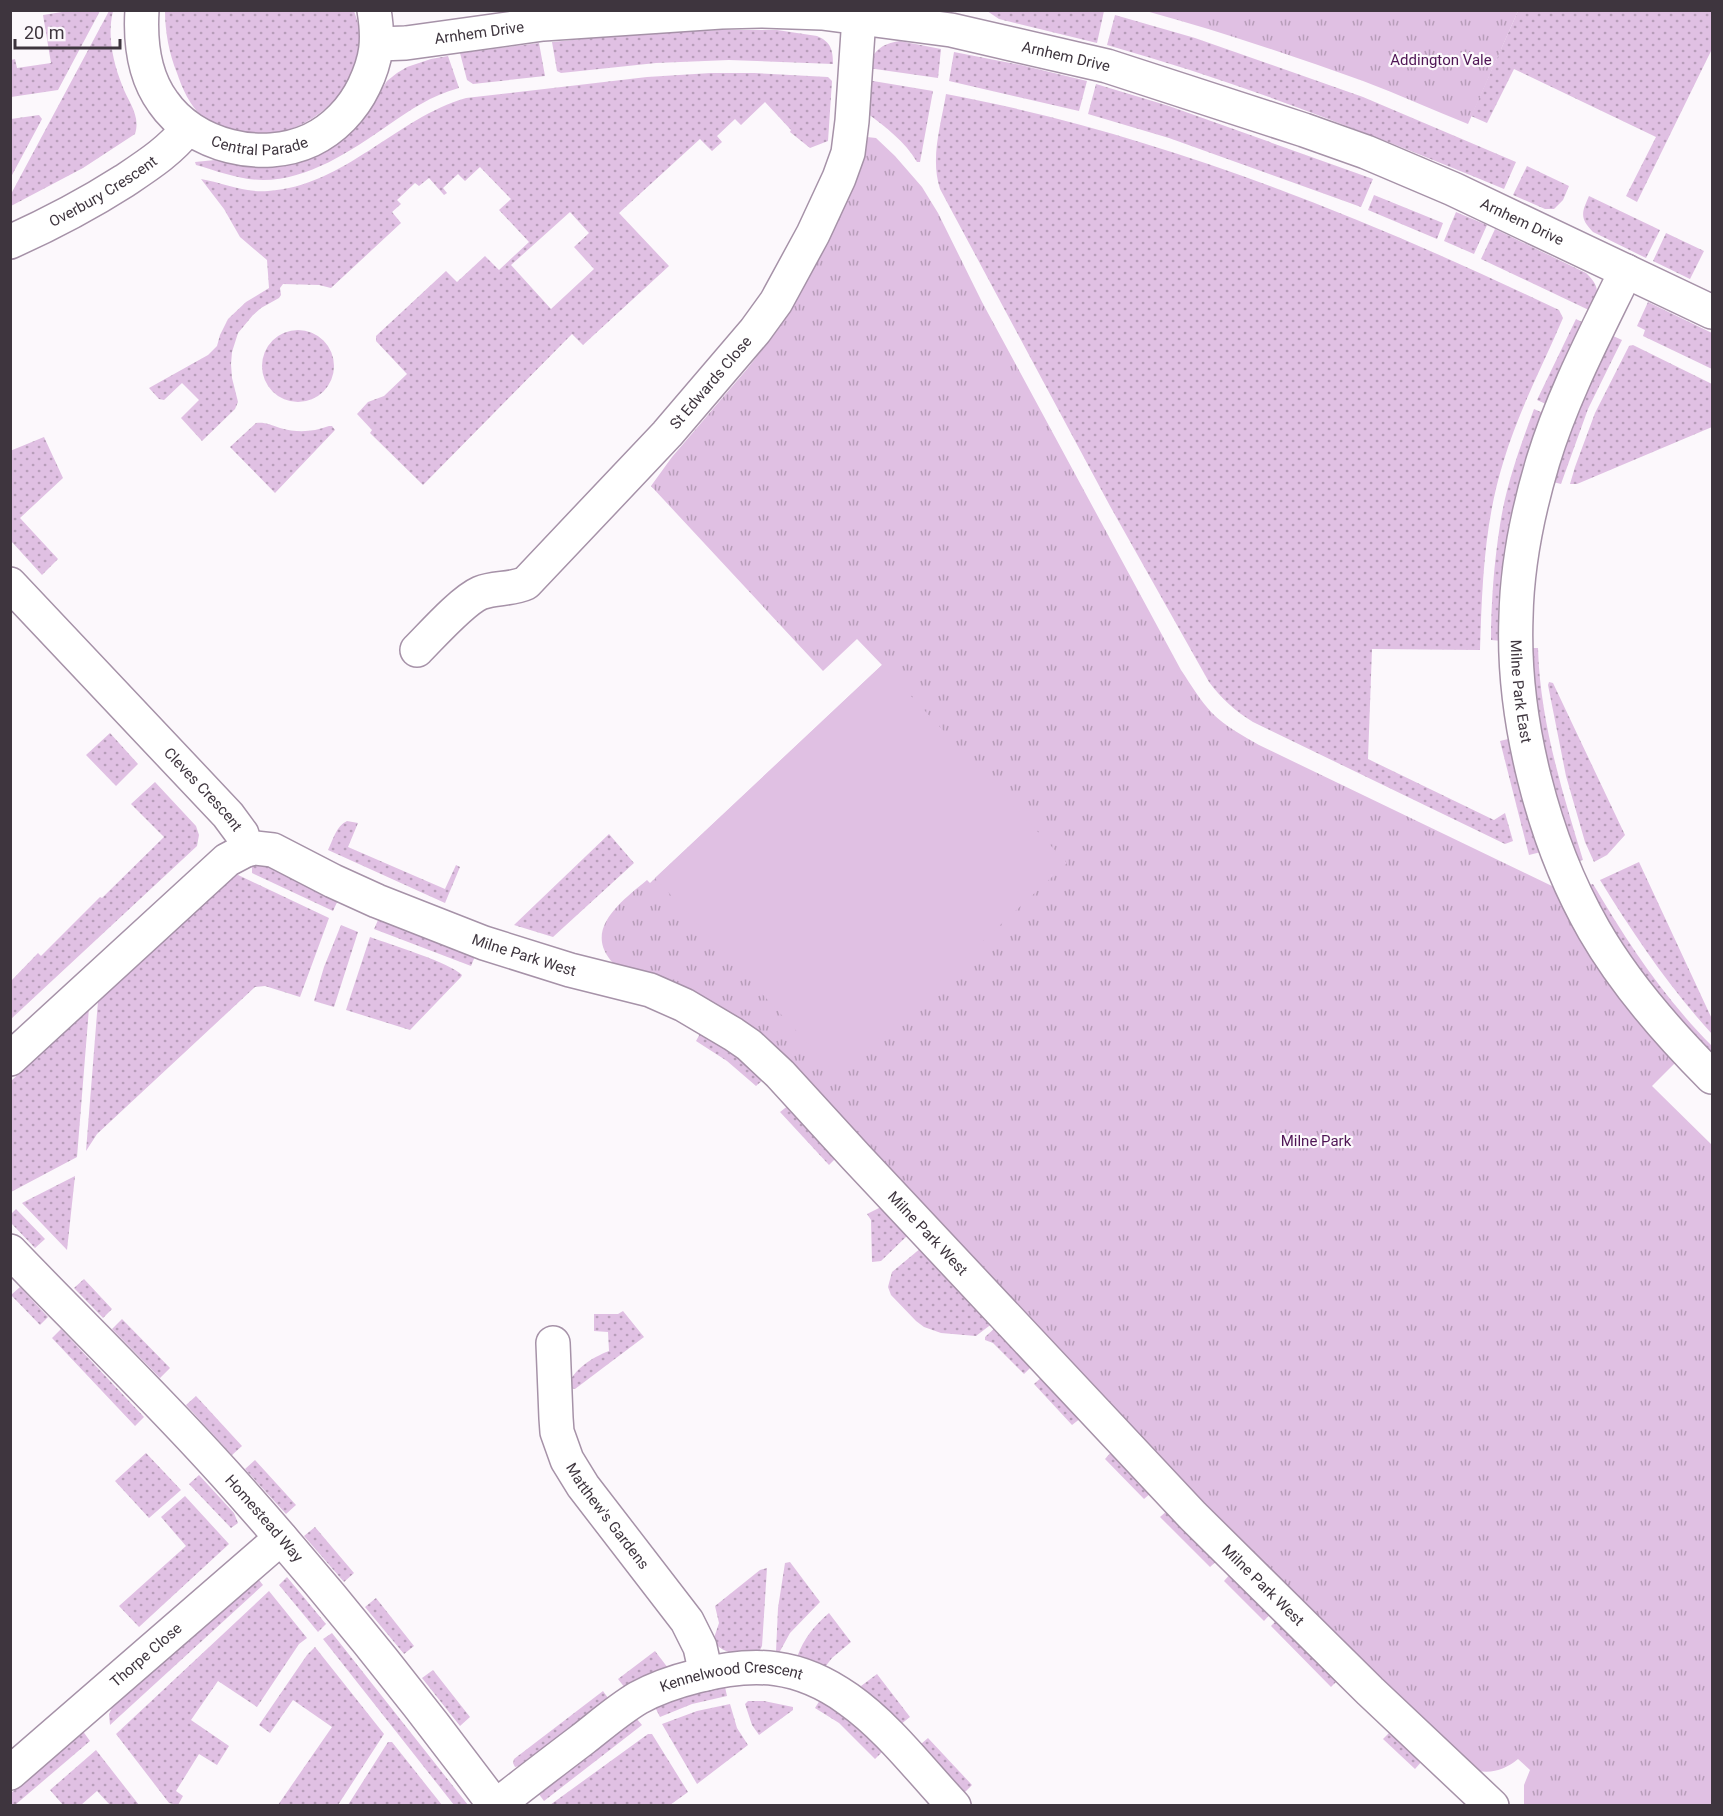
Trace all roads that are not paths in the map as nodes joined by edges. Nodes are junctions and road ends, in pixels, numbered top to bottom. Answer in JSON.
{"nodes":[{"id":1,"x":142,"y":10,"type":"edge"},
{"id":2,"x":374,"y":10,"type":"edge"},
{"id":3,"x":859,"y":17,"type":"junction"},
{"id":4,"x":953,"y":20,"type":"edge"},
{"id":5,"x":378,"y":44,"type":"junction"},
{"id":6,"x":188,"y":128,"type":"junction"},
{"id":7,"x":10,"y":242,"type":"edge"},
{"id":8,"x":1626,"y":271,"type":"junction"},
{"id":9,"x":1713,"y":312,"type":"edge"},
{"id":10,"x":10,"y":584,"type":"edge"},
{"id":11,"x":417,"y":650,"type":"dead end"},
{"id":12,"x":246,"y":849,"type":"junction"},
{"id":13,"x":10,"y":1059,"type":"edge"},
{"id":14,"x":1713,"y":1077,"type":"edge"},
{"id":15,"x":10,"y":1251,"type":"edge"},
{"id":16,"x":553,"y":1343,"type":"dead end"},
{"id":17,"x":281,"y":1538,"type":"junction"},
{"id":18,"x":706,"y":1674,"type":"junction"},
{"id":19,"x":10,"y":1773,"type":"edge"},
{"id":20,"x":496,"y":1806,"type":"edge"},
{"id":21,"x":954,"y":1806,"type":"edge"},
{"id":22,"x":1492,"y":1806,"type":"edge"}],
"edges":[{"from":1,"to":6,"type":"street","name":"Central Parade"},
{"from":2,"to":5,"type":"street","name":"Central Parade"},
{"from":3,"to":4,"type":"street","name":"Arnhem Drive"},
{"from":3,"to":5,"type":"street","name":"Arnhem Drive"},
{"from":3,"to":11,"type":"street","name":"St Edwards Close"},
{"from":4,"to":8,"type":"street","name":"Arnhem Drive"},
{"from":5,"to":6,"type":"street","name":"Central Parade"},
{"from":6,"to":7,"type":"street","name":"Overbury Crescent"},
{"from":8,"to":9,"type":"street","name":"Arnhem Drive"},
{"from":8,"to":14,"type":"street","name":"Milne Park East"},
{"from":10,"to":12,"type":"street","name":"Cleves Crescent"},
{"from":12,"to":13,"type":"street","name":"Cleves Crescent"},
{"from":12,"to":22,"type":"street","name":"Milne Park West"},
{"from":15,"to":17,"type":"street","name":"Homestead Way"},
{"from":16,"to":18,"type":"street","name":"Matthew's Gardens"},
{"from":17,"to":19,"type":"street","name":"Thorpe Close"},
{"from":17,"to":20,"type":"street","name":"Homestead Way"},
{"from":18,"to":20,"type":"street","name":"Kennelwood Crescent"},
{"from":18,"to":21,"type":"street","name":"Kennelwood Crescent"}]}
